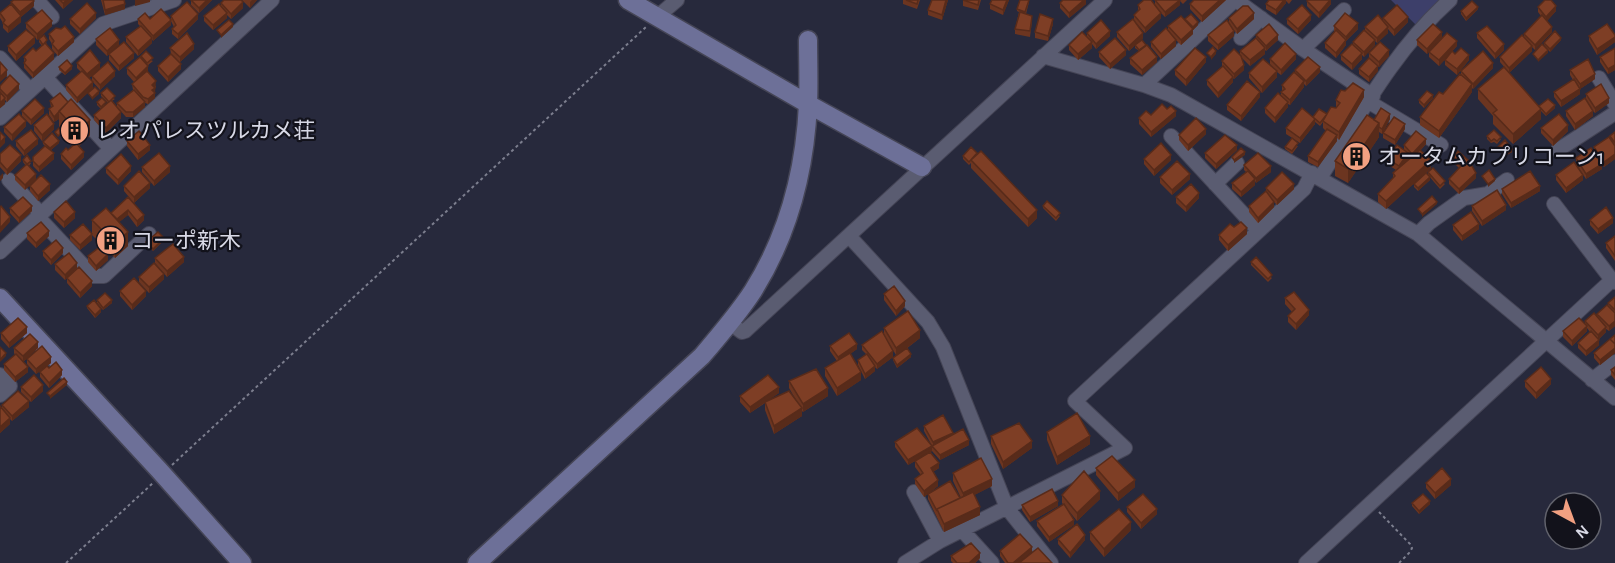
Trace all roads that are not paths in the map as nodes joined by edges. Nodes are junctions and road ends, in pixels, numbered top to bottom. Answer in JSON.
{"nodes":[{"id":1,"x":37,"y":0,"type":"edge"},
{"id":2,"x":174,"y":0,"type":"edge"},
{"id":3,"x":272,"y":0,"type":"edge"},
{"id":4,"x":628,"y":0,"type":"edge"},
{"id":5,"x":677,"y":0,"type":"edge"},
{"id":6,"x":1105,"y":0,"type":"edge"},
{"id":7,"x":1236,"y":0,"type":"edge"},
{"id":8,"x":1450,"y":0,"type":"edge"},
{"id":9,"x":1344,"y":10,"type":"dead end"},
{"id":10,"x":52,"y":17,"type":"edge"},
{"id":11,"x":657,"y":17,"type":"junction"},
{"id":12,"x":1261,"y":18,"type":"junction"},
{"id":13,"x":1241,"y":38,"type":"dead end"},
{"id":14,"x":808,"y":40,"type":"dead end"},
{"id":15,"x":1303,"y":49,"type":"junction"},
{"id":16,"x":1043,"y":56,"type":"junction"},
{"id":17,"x":0,"y":58,"type":"edge"},
{"id":18,"x":45,"y":77,"type":"junction"},
{"id":19,"x":1599,"y":78,"type":"dead end"},
{"id":20,"x":1144,"y":85,"type":"junction"},
{"id":21,"x":30,"y":90,"type":"junction"},
{"id":22,"x":1371,"y":99,"type":"junction"},
{"id":23,"x":808,"y":104,"type":"junction"},
{"id":24,"x":1615,"y":104,"type":"edge"},
{"id":25,"x":1615,"y":113,"type":"edge"},
{"id":26,"x":0,"y":118,"type":"edge"},
{"id":27,"x":1171,"y":136,"type":"dead end"},
{"id":28,"x":1441,"y":146,"type":"dead end"},
{"id":29,"x":111,"y":149,"type":"junction"},
{"id":30,"x":1558,"y":150,"type":"dead end"},
{"id":31,"x":1237,"y":163,"type":"edge"},
{"id":32,"x":922,"y":167,"type":"junction"},
{"id":33,"x":1316,"y":176,"type":"junction"},
{"id":34,"x":9,"y":180,"type":"dead end"},
{"id":35,"x":1508,"y":180,"type":"dead end"},
{"id":36,"x":1215,"y":184,"type":"junction"},
{"id":37,"x":1554,"y":204,"type":"dead end"},
{"id":38,"x":39,"y":215,"type":"junction"},
{"id":39,"x":1258,"y":230,"type":"junction"},
{"id":40,"x":149,"y":234,"type":"dead end"},
{"id":41,"x":1418,"y":234,"type":"junction"},
{"id":42,"x":849,"y":236,"type":"junction"},
{"id":43,"x":0,"y":252,"type":"edge"},
{"id":44,"x":1614,"y":281,"type":"edge"},
{"id":45,"x":0,"y":298,"type":"edge"},
{"id":46,"x":730,"y":323,"type":"junction"},
{"id":47,"x":1546,"y":342,"type":"junction"},
{"id":48,"x":1615,"y":362,"type":"edge"},
{"id":49,"x":0,"y":375,"type":"edge"},
{"id":50,"x":1592,"y":380,"type":"junction"},
{"id":51,"x":0,"y":395,"type":"edge"},
{"id":52,"x":1615,"y":398,"type":"edge"},
{"id":53,"x":914,"y":492,"type":"dead end"},
{"id":54,"x":1007,"y":508,"type":"junction"},
{"id":55,"x":962,"y":530,"type":"junction"},
{"id":56,"x":940,"y":541,"type":"junction"},
{"id":57,"x":242,"y":563,"type":"edge"},
{"id":58,"x":477,"y":563,"type":"edge"},
{"id":59,"x":905,"y":563,"type":"edge"},
{"id":60,"x":992,"y":563,"type":"edge"},
{"id":61,"x":1051,"y":563,"type":"edge"},
{"id":62,"x":1306,"y":563,"type":"edge"}],
"edges":[{"from":1,"to":10,"type":"street"},
{"from":2,"to":18,"type":"street"},
{"from":3,"to":29,"type":"street"},
{"from":4,"to":11,"type":"street"},
{"from":5,"to":11,"type":"street"},
{"from":6,"to":16,"type":"street"},
{"from":7,"to":12,"type":"street"},
{"from":7,"to":20,"type":"street"},
{"from":8,"to":22,"type":"street"},
{"from":9,"to":15,"type":"street"},
{"from":11,"to":23,"type":"street"},
{"from":12,"to":13,"type":"street"},
{"from":12,"to":15,"type":"street"},
{"from":14,"to":23,"type":"street"},
{"from":15,"to":22,"type":"street"},
{"from":16,"to":20,"type":"street"},
{"from":16,"to":32,"type":"street"},
{"from":17,"to":21,"type":"street"},
{"from":18,"to":21,"type":"street"},
{"from":18,"to":29,"type":"street"},
{"from":19,"to":24,"type":"street"},
{"from":20,"to":33,"type":"street"},
{"from":21,"to":26,"type":"street"},
{"from":22,"to":28,"type":"street"},
{"from":22,"to":33,"type":"street"},
{"from":23,"to":32,"type":"street"},
{"from":23,"to":46,"type":"street"},
{"from":25,"to":30,"type":"street"},
{"from":27,"to":36,"type":"street"},
{"from":29,"to":38,"type":"street"},
{"from":31,"to":36,"type":"street"},
{"from":32,"to":42,"type":"street"},
{"from":33,"to":39,"type":"street"},
{"from":33,"to":41,"type":"street"},
{"from":34,"to":38,"type":"street"},
{"from":35,"to":41,"type":"street"},
{"from":36,"to":39,"type":"street"},
{"from":37,"to":44,"type":"street"},
{"from":38,"to":40,"type":"street"},
{"from":38,"to":43,"type":"street"},
{"from":39,"to":54,"type":"street"},
{"from":41,"to":47,"type":"street"},
{"from":42,"to":46,"type":"street"},
{"from":42,"to":54,"type":"street"},
{"from":44,"to":47,"type":"street"},
{"from":45,"to":57,"type":"street"},
{"from":46,"to":58,"type":"street"},
{"from":47,"to":50,"type":"street"},
{"from":47,"to":62,"type":"street"},
{"from":48,"to":50,"type":"street"},
{"from":49,"to":51,"type":"street"},
{"from":50,"to":52,"type":"street"},
{"from":53,"to":56,"type":"street"},
{"from":54,"to":55,"type":"street"},
{"from":54,"to":61,"type":"street"},
{"from":55,"to":56,"type":"street"},
{"from":55,"to":60,"type":"street"},
{"from":56,"to":59,"type":"street"}]}
